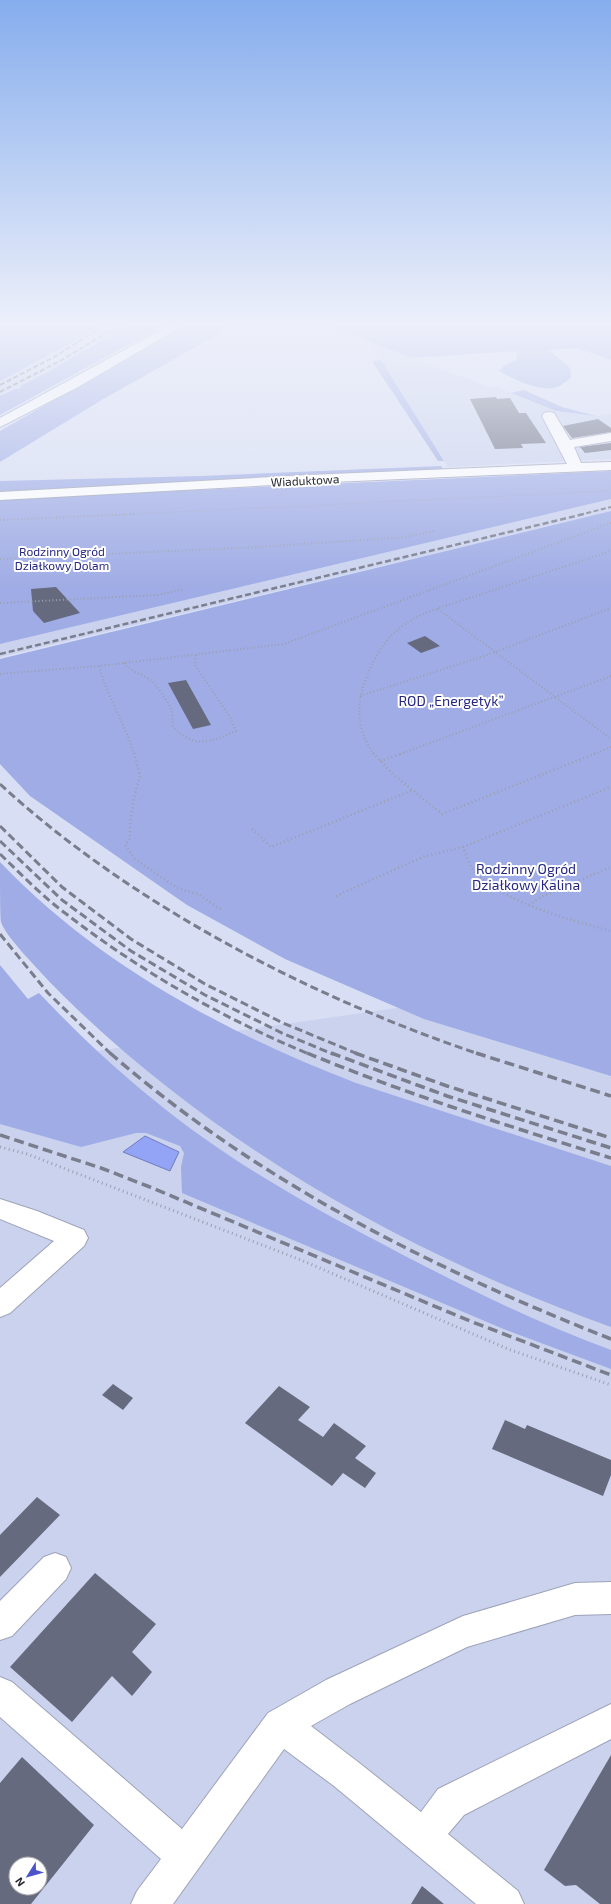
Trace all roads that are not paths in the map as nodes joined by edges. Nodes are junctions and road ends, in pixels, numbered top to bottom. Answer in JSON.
{"nodes":[{"id":1,"x":19,"y":413,"type":"edge"},
{"id":2,"x":549,"y":416,"type":"dead end"},
{"id":3,"x":0,"y":423,"type":"edge"},
{"id":4,"x":611,"y":437,"type":"edge"},
{"id":5,"x":564,"y":445,"type":"junction"},
{"id":6,"x":611,"y":454,"type":"edge"},
{"id":7,"x":574,"y":462,"type":"junction"},
{"id":8,"x":611,"y":466,"type":"edge"},
{"id":9,"x":0,"y":496,"type":"edge"},
{"id":10,"x":0,"y":1209,"type":"edge"},
{"id":11,"x":0,"y":1305,"type":"edge"},
{"id":12,"x":55,"y":1568,"type":"dead end"},
{"id":13,"x":611,"y":1598,"type":"edge"},
{"id":14,"x":0,"y":1624,"type":"edge"},
{"id":15,"x":0,"y":1694,"type":"edge"},
{"id":16,"x":610,"y":1723,"type":"edge"},
{"id":17,"x":280,"y":1725,"type":"junction"},
{"id":18,"x":423,"y":1838,"type":"junction"},
{"id":19,"x":185,"y":1856,"type":"junction"},
{"id":20,"x":150,"y":1904,"type":"edge"},
{"id":21,"x":505,"y":1904,"type":"edge"}],
"edges":[{"from":1,"to":3,"type":"street"},
{"from":2,"to":5,"type":"street"},
{"from":4,"to":5,"type":"street"},
{"from":5,"to":7,"type":"street"},
{"from":6,"to":7,"type":"street"},
{"from":7,"to":8,"type":"street","name":"Wiaduktowa"},
{"from":7,"to":9,"type":"street","name":"Wiaduktowa"},
{"from":10,"to":11,"type":"street"},
{"from":12,"to":14,"type":"street"},
{"from":13,"to":17,"type":"street"},
{"from":15,"to":19,"type":"street"},
{"from":16,"to":18,"type":"street"},
{"from":17,"to":18,"type":"street"},
{"from":17,"to":19,"type":"street"},
{"from":18,"to":21,"type":"street"},
{"from":19,"to":20,"type":"street"}]}
